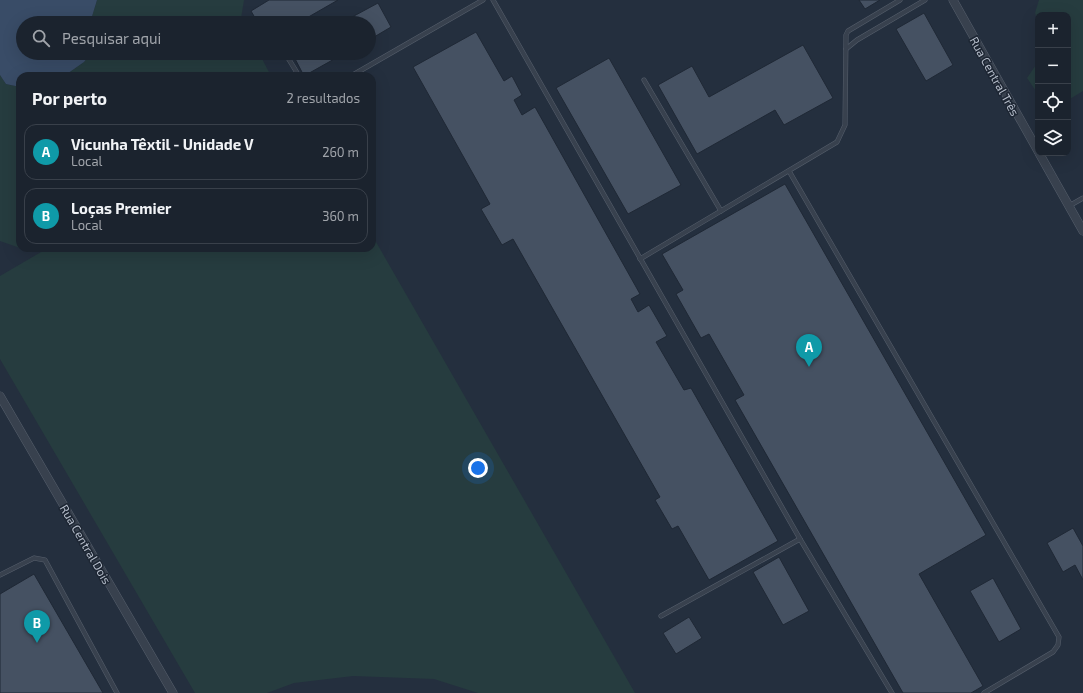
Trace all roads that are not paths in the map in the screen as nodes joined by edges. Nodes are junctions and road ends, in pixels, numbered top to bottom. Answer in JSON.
{"nodes":[{"id":1,"x":483,"y":0,"type":"edge"},
{"id":2,"x":493,"y":0,"type":"edge"},
{"id":3,"x":900,"y":0,"type":"edge"},
{"id":4,"x":925,"y":0,"type":"edge"},
{"id":5,"x":953,"y":0,"type":"edge"},
{"id":6,"x":846,"y":49,"type":"junction"},
{"id":7,"x":289,"y":60,"type":"edge"},
{"id":8,"x":297,"y":72,"type":"edge"},
{"id":9,"x":358,"y":72,"type":"edge"},
{"id":10,"x":644,"y":80,"type":"dead end"},
{"id":11,"x":1035,"y":147,"type":"edge"},
{"id":12,"x":1040,"y":156,"type":"edge"},
{"id":13,"x":789,"y":171,"type":"junction"},
{"id":14,"x":1083,"y":198,"type":"edge"},
{"id":15,"x":1069,"y":206,"type":"junction"},
{"id":16,"x":721,"y":211,"type":"junction"},
{"id":17,"x":1083,"y":231,"type":"edge"},
{"id":18,"x":640,"y":259,"type":"junction"},
{"id":19,"x":0,"y":396,"type":"edge"},
{"id":20,"x":800,"y":539,"type":"junction"},
{"id":21,"x":0,"y":575,"type":"edge"},
{"id":22,"x":661,"y":616,"type":"dead end"},
{"id":23,"x":117,"y":693,"type":"edge"},
{"id":24,"x":173,"y":693,"type":"edge"},
{"id":25,"x":892,"y":693,"type":"edge"},
{"id":26,"x":984,"y":693,"type":"edge"}],
"edges":[{"from":1,"to":9,"type":"lane"},
{"from":2,"to":18,"type":"lane"},
{"from":3,"to":6,"type":"lane"},
{"from":4,"to":6,"type":"lane"},
{"from":5,"to":11,"type":"street","name":"Rua Central Três"},
{"from":6,"to":13,"type":"lane"},
{"from":7,"to":8,"type":"lane"},
{"from":10,"to":16,"type":"lane"},
{"from":12,"to":15,"type":"street","name":"Rua Central Três"},
{"from":13,"to":16,"type":"lane"},
{"from":13,"to":26,"type":"lane"},
{"from":14,"to":15,"type":"lane"},
{"from":15,"to":17,"type":"street","name":"Rua Central Três"},
{"from":16,"to":18,"type":"lane"},
{"from":18,"to":20,"type":"lane"},
{"from":19,"to":24,"type":"street","name":"Rua Central Dois"},
{"from":20,"to":22,"type":"lane"},
{"from":20,"to":25,"type":"lane"},
{"from":21,"to":23,"type":"lane"}]}
